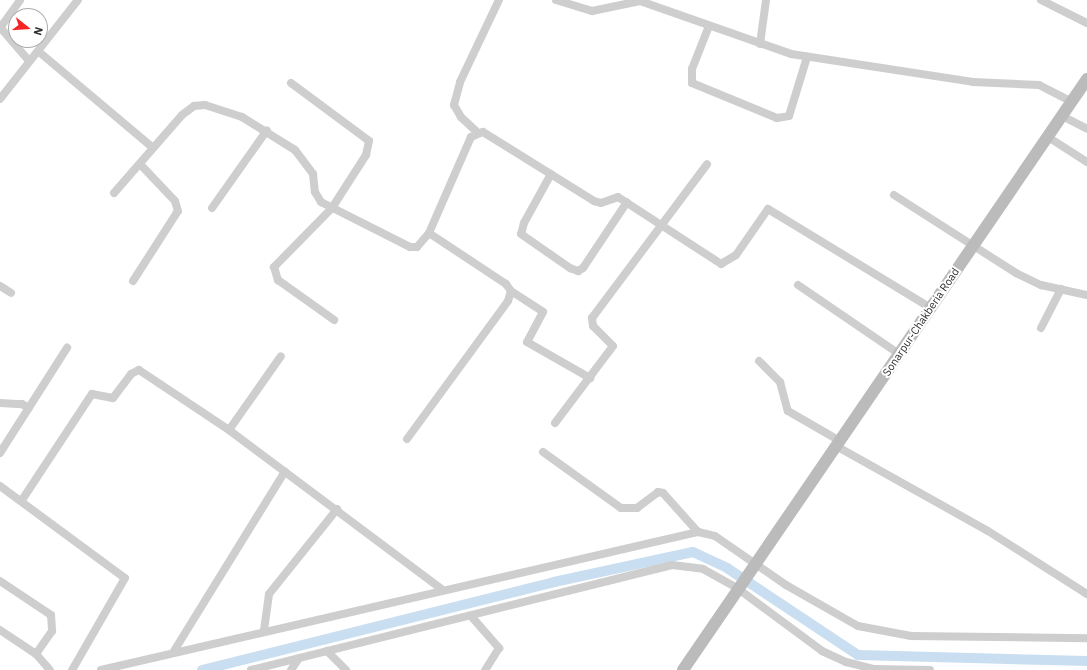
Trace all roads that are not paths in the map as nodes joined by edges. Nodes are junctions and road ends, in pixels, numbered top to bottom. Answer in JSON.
{"nodes":[{"id":1,"x":20,"y":0,"type":"edge"},
{"id":2,"x":78,"y":0,"type":"edge"},
{"id":3,"x":498,"y":0,"type":"edge"},
{"id":4,"x":556,"y":0,"type":"edge"},
{"id":5,"x":766,"y":0,"type":"edge"},
{"id":6,"x":1041,"y":0,"type":"edge"},
{"id":7,"x":567,"y":2,"type":"edge"},
{"id":8,"x":652,"y":2,"type":"edge"},
{"id":9,"x":1087,"y":23,"type":"edge"},
{"id":10,"x":709,"y":26,"type":"junction"},
{"id":11,"x":0,"y":28,"type":"edge"},
{"id":12,"x":760,"y":44,"type":"junction"},
{"id":13,"x":38,"y":51,"type":"junction"},
{"id":14,"x":807,"y":57,"type":"junction"},
{"id":15,"x":29,"y":61,"type":"junction"},
{"id":16,"x":1087,"y":79,"type":"edge"},
{"id":17,"x":291,"y":83,"type":"dead end"},
{"id":18,"x":0,"y":99,"type":"edge"},
{"id":19,"x":1072,"y":101,"type":"junction"},
{"id":20,"x":1062,"y":116,"type":"junction"},
{"id":21,"x":1087,"y":129,"type":"edge"},
{"id":22,"x":267,"y":130,"type":"junction"},
{"id":23,"x":477,"y":132,"type":"junction"},
{"id":24,"x":1048,"y":137,"type":"junction"},
{"id":25,"x":153,"y":148,"type":"junction"},
{"id":26,"x":1087,"y":162,"type":"edge"},
{"id":27,"x":140,"y":164,"type":"junction"},
{"id":28,"x":707,"y":164,"type":"dead end"},
{"id":29,"x":551,"y":174,"type":"junction"},
{"id":30,"x":114,"y":193,"type":"dead end"},
{"id":31,"x":894,"y":195,"type":"dead end"},
{"id":32,"x":627,"y":202,"type":"junction"},
{"id":33,"x":212,"y":208,"type":"dead end"},
{"id":34,"x":332,"y":208,"type":"junction"},
{"id":35,"x":662,"y":226,"type":"junction"},
{"id":36,"x":429,"y":233,"type":"junction"},
{"id":37,"x":974,"y":244,"type":"junction"},
{"id":38,"x":133,"y":281,"type":"dead end"},
{"id":39,"x":798,"y":285,"type":"dead end"},
{"id":40,"x":0,"y":286,"type":"edge"},
{"id":41,"x":1061,"y":289,"type":"junction"},
{"id":42,"x":511,"y":291,"type":"junction"},
{"id":43,"x":11,"y":293,"type":"dead end"},
{"id":44,"x":1087,"y":295,"type":"edge"},
{"id":45,"x":931,"y":308,"type":"junction"},
{"id":46,"x":334,"y":320,"type":"dead end"},
{"id":47,"x":1041,"y":328,"type":"dead end"},
{"id":48,"x":67,"y":348,"type":"dead end"},
{"id":49,"x":899,"y":354,"type":"junction"},
{"id":50,"x":282,"y":356,"type":"dead end"},
{"id":51,"x":759,"y":360,"type":"dead end"},
{"id":52,"x":590,"y":378,"type":"junction"},
{"id":53,"x":0,"y":403,"type":"edge"},
{"id":54,"x":29,"y":408,"type":"junction"},
{"id":55,"x":555,"y":423,"type":"dead end"},
{"id":56,"x":229,"y":430,"type":"junction"},
{"id":57,"x":407,"y":439,"type":"dead end"},
{"id":58,"x":838,"y":443,"type":"junction"},
{"id":59,"x":543,"y":452,"type":"dead end"},
{"id":60,"x":0,"y":453,"type":"edge"},
{"id":61,"x":285,"y":471,"type":"junction"},
{"id":62,"x":0,"y":486,"type":"edge"},
{"id":63,"x":22,"y":500,"type":"junction"},
{"id":64,"x":338,"y":509,"type":"junction"},
{"id":65,"x":698,"y":532,"type":"junction"},
{"id":66,"x":754,"y":563,"type":"junction"},
{"id":67,"x":0,"y":581,"type":"edge"},
{"id":68,"x":738,"y":587,"type":"junction"},
{"id":69,"x":443,"y":590,"type":"junction"},
{"id":70,"x":1087,"y":594,"type":"edge"},
{"id":71,"x":471,"y":616,"type":"junction"},
{"id":72,"x":0,"y":630,"type":"edge"},
{"id":73,"x":264,"y":630,"type":"junction"},
{"id":74,"x":1087,"y":638,"type":"edge"},
{"id":75,"x":174,"y":651,"type":"junction"},
{"id":76,"x":327,"y":651,"type":"junction"},
{"id":77,"x":36,"y":654,"type":"junction"},
{"id":78,"x":299,"y":658,"type":"junction"},
{"id":79,"x":50,"y":670,"type":"edge"},
{"id":80,"x":72,"y":670,"type":"edge"},
{"id":81,"x":101,"y":670,"type":"edge"},
{"id":82,"x":251,"y":670,"type":"edge"},
{"id":83,"x":292,"y":670,"type":"edge"},
{"id":84,"x":346,"y":670,"type":"edge"},
{"id":85,"x":485,"y":670,"type":"edge"},
{"id":86,"x":683,"y":670,"type":"edge"},
{"id":87,"x":923,"y":670,"type":"edge"},
{"id":88,"x":930,"y":670,"type":"edge"}],
"edges":[{"from":1,"to":11,"type":"street"},
{"from":2,"to":13,"type":"street"},
{"from":3,"to":23,"type":"street"},
{"from":4,"to":7,"type":"street"},
{"from":5,"to":12,"type":"street"},
{"from":6,"to":9,"type":"street"},
{"from":7,"to":8,"type":"street"},
{"from":8,"to":10,"type":"street"},
{"from":10,"to":12,"type":"street"},
{"from":10,"to":14,"type":"street"},
{"from":11,"to":15,"type":"street"},
{"from":12,"to":14,"type":"street"},
{"from":13,"to":15,"type":"street"},
{"from":13,"to":25,"type":"street"},
{"from":14,"to":19,"type":"street"},
{"from":15,"to":18,"type":"street"},
{"from":16,"to":19,"type":"main road","name":"Sonarpur-Chakberia Road"},
{"from":17,"to":34,"type":"street"},
{"from":19,"to":20,"type":"main road","name":"Sonarpur-Chakberia Road"},
{"from":20,"to":21,"type":"street"},
{"from":20,"to":24,"type":"main road","name":"Sonarpur-Chakberia Road"},
{"from":22,"to":25,"type":"street"},
{"from":22,"to":33,"type":"street"},
{"from":22,"to":34,"type":"street"},
{"from":23,"to":29,"type":"street"},
{"from":23,"to":36,"type":"street"},
{"from":24,"to":26,"type":"street"},
{"from":24,"to":37,"type":"main road","name":"Sonarpur-Chakberia Road"},
{"from":25,"to":27,"type":"street"},
{"from":27,"to":30,"type":"street"},
{"from":27,"to":38,"type":"street"},
{"from":28,"to":35,"type":"street"},
{"from":29,"to":32,"type":"street"},
{"from":29,"to":32,"type":"street"},
{"from":31,"to":37,"type":"street"},
{"from":32,"to":35,"type":"street"},
{"from":34,"to":36,"type":"street"},
{"from":34,"to":46,"type":"street"},
{"from":35,"to":45,"type":"street"},
{"from":35,"to":52,"type":"street"},
{"from":36,"to":42,"type":"street"},
{"from":37,"to":41,"type":"street"},
{"from":37,"to":45,"type":"main road","name":"Sonarpur-Chakberia Road"},
{"from":39,"to":49,"type":"street"},
{"from":40,"to":43,"type":"street"},
{"from":41,"to":44,"type":"street"},
{"from":41,"to":47,"type":"street"},
{"from":42,"to":52,"type":"street"},
{"from":42,"to":57,"type":"street"},
{"from":45,"to":49,"type":"main road","name":"Sonarpur-Chakberia Road"},
{"from":48,"to":54,"type":"street"},
{"from":49,"to":58,"type":"main road","name":"Sonarpur-Chakberia Road"},
{"from":50,"to":56,"type":"street"},
{"from":51,"to":58,"type":"street"},
{"from":52,"to":55,"type":"street"},
{"from":53,"to":54,"type":"street"},
{"from":54,"to":60,"type":"street"},
{"from":56,"to":61,"type":"street"},
{"from":56,"to":63,"type":"street"},
{"from":58,"to":66,"type":"main road","name":"Sonarpur-Chakberia Road"},
{"from":58,"to":70,"type":"street"},
{"from":59,"to":65,"type":"street"},
{"from":61,"to":64,"type":"street"},
{"from":61,"to":75,"type":"street"},
{"from":62,"to":63,"type":"street"},
{"from":63,"to":80,"type":"street"},
{"from":64,"to":69,"type":"street"},
{"from":64,"to":73,"type":"street"},
{"from":65,"to":66,"type":"street"},
{"from":65,"to":69,"type":"street"},
{"from":66,"to":68,"type":"main road","name":"Sonarpur-Chakberia Road"},
{"from":66,"to":74,"type":"street"},
{"from":67,"to":77,"type":"street"},
{"from":68,"to":71,"type":"street"},
{"from":68,"to":86,"type":"main road"},
{"from":68,"to":87,"type":"street"},
{"from":69,"to":73,"type":"street"},
{"from":71,"to":76,"type":"street"},
{"from":71,"to":85,"type":"street"},
{"from":72,"to":77,"type":"street"},
{"from":73,"to":75,"type":"street"},
{"from":75,"to":81,"type":"street"},
{"from":76,"to":78,"type":"street"},
{"from":76,"to":84,"type":"street"},
{"from":77,"to":79,"type":"street"},
{"from":78,"to":82,"type":"street"},
{"from":78,"to":83,"type":"street"},
{"from":87,"to":88,"type":"street"}]}
